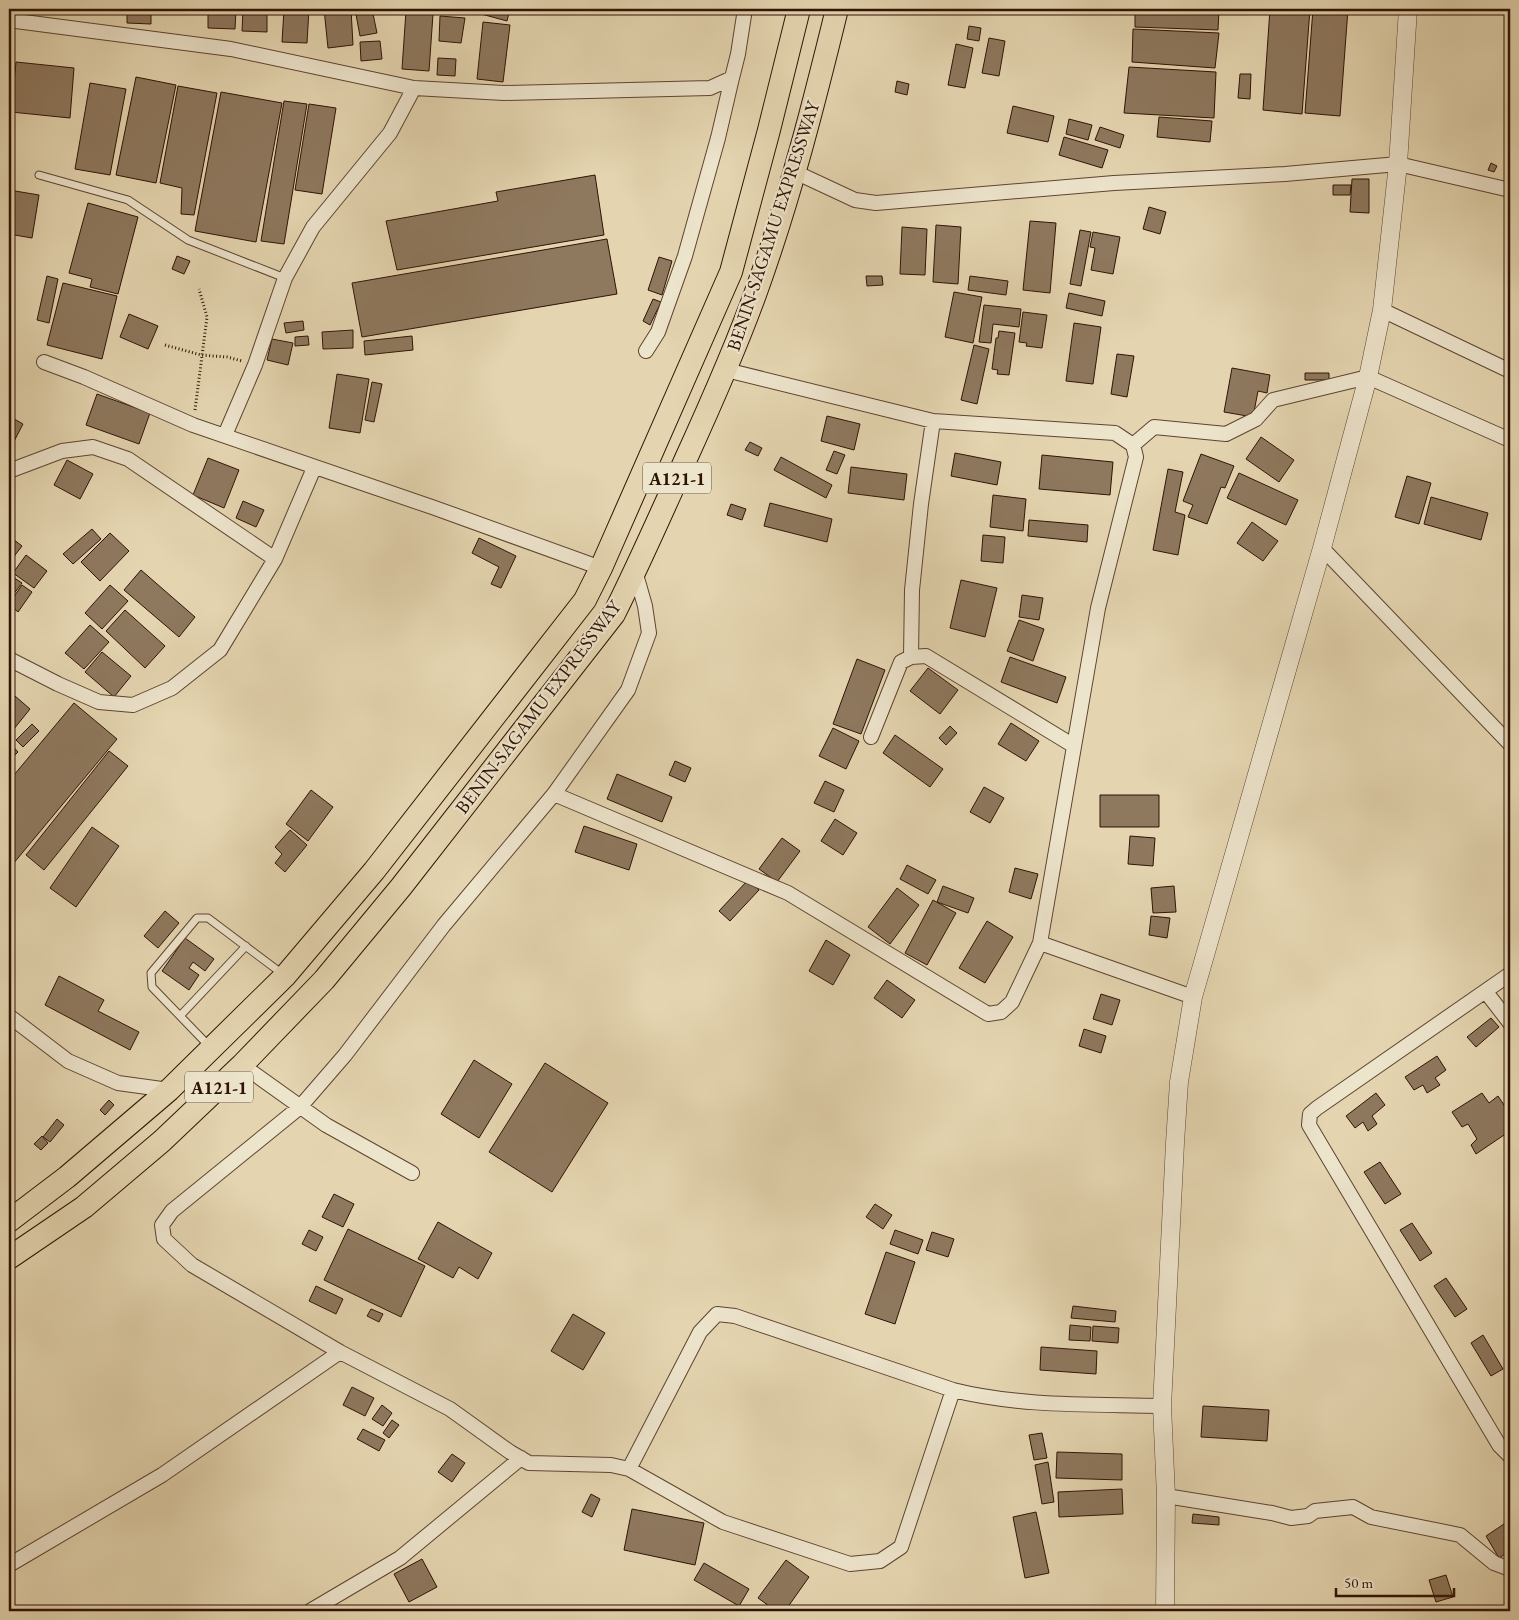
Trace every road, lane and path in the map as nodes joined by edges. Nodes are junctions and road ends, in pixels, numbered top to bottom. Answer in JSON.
{"nodes":[{"id":1,"x":745,"y":9,"type":"edge"},
{"id":2,"x":799,"y":9,"type":"edge"},
{"id":3,"x":836,"y":9,"type":"edge"},
{"id":4,"x":1408,"y":9,"type":"edge"},
{"id":5,"x":16,"y":21,"type":"dead end"},
{"id":6,"x":732,"y":78,"type":"junction"},
{"id":7,"x":414,"y":88,"type":"junction"},
{"id":8,"x":1398,"y":164,"type":"junction"},
{"id":9,"x":795,"y":172,"type":"junction"},
{"id":10,"x":38,"y":175,"type":"dead end"},
{"id":11,"x":1510,"y":190,"type":"edge"},
{"id":12,"x":285,"y":278,"type":"junction"},
{"id":13,"x":199,"y":289,"type":"dead end"},
{"id":14,"x":1382,"y":310,"type":"junction"},
{"id":15,"x":165,"y":345,"type":"dead end"},
{"id":16,"x":646,"y":351,"type":"dead end"},
{"id":17,"x":201,"y":355,"type":"junction"},
{"id":18,"x":44,"y":362,"type":"dead end"},
{"id":19,"x":255,"y":365,"type":"junction"},
{"id":20,"x":726,"y":370,"type":"junction"},
{"id":21,"x":1510,"y":371,"type":"edge"},
{"id":22,"x":1368,"y":377,"type":"junction"},
{"id":23,"x":933,"y":421,"type":"junction"},
{"id":24,"x":192,"y":425,"type":"junction"},
{"id":25,"x":224,"y":435,"type":"junction"},
{"id":26,"x":1510,"y":440,"type":"edge"},
{"id":27,"x":1132,"y":444,"type":"junction"},
{"id":28,"x":314,"y":468,"type":"junction"},
{"id":29,"x":9,"y":471,"type":"edge"},
{"id":30,"x":1322,"y":548,"type":"junction"},
{"id":31,"x":275,"y":559,"type":"junction"},
{"id":32,"x":601,"y":568,"type":"junction"},
{"id":33,"x":635,"y":571,"type":"junction"},
{"id":34,"x":911,"y":656,"type":"junction"},
{"id":35,"x":9,"y":660,"type":"edge"},
{"id":36,"x":871,"y":737,"type":"dead end"},
{"id":37,"x":1510,"y":744,"type":"edge"},
{"id":38,"x":1074,"y":746,"type":"junction"},
{"id":39,"x":554,"y":794,"type":"junction"},
{"id":40,"x":1040,"y":943,"type":"junction"},
{"id":41,"x":246,"y":946,"type":"junction"},
{"id":42,"x":1510,"y":974,"type":"edge"},
{"id":43,"x":285,"y":976,"type":"junction"},
{"id":44,"x":1486,"y":992,"type":"junction"},
{"id":45,"x":1193,"y":997,"type":"junction"},
{"id":46,"x":9,"y":1016,"type":"edge"},
{"id":47,"x":180,"y":1016,"type":"junction"},
{"id":48,"x":1510,"y":1023,"type":"edge"},
{"id":49,"x":212,"y":1049,"type":"junction"},
{"id":50,"x":242,"y":1065,"type":"junction"},
{"id":51,"x":169,"y":1090,"type":"junction"},
{"id":52,"x":300,"y":1107,"type":"junction"},
{"id":53,"x":412,"y":1173,"type":"dead end"},
{"id":54,"x":9,"y":1221,"type":"edge"},
{"id":55,"x":9,"y":1258,"type":"edge"},
{"id":56,"x":340,"y":1352,"type":"junction"},
{"id":57,"x":953,"y":1390,"type":"junction"},
{"id":58,"x":1162,"y":1406,"type":"junction"},
{"id":59,"x":1510,"y":1456,"type":"edge"},
{"id":60,"x":521,"y":1458,"type":"junction"},
{"id":61,"x":629,"y":1469,"type":"junction"},
{"id":62,"x":1166,"y":1496,"type":"junction"},
{"id":63,"x":9,"y":1565,"type":"edge"},
{"id":64,"x":1510,"y":1569,"type":"edge"},
{"id":65,"x":310,"y":1611,"type":"edge"},
{"id":66,"x":1165,"y":1611,"type":"edge"}],
"edges":[{"from":1,"to":6,"type":"street"},
{"from":2,"to":32,"type":"highway","name":"BENIN-SAGAMU EXPRESSWAY","number":"A121-1"},
{"from":3,"to":9,"type":"highway","name":"BENIN-SAGAMU EXPRESSWAY","number":"A121-1"},
{"from":4,"to":8,"type":"street"},
{"from":5,"to":7,"type":"street"},
{"from":6,"to":7,"type":"street"},
{"from":6,"to":16,"type":"street"},
{"from":7,"to":12,"type":"street"},
{"from":8,"to":9,"type":"street"},
{"from":8,"to":11,"type":"street"},
{"from":8,"to":14,"type":"street"},
{"from":9,"to":20,"type":"highway","name":"BENIN-SAGAMU EXPRESSWAY","number":"A121-1"},
{"from":10,"to":12,"type":"lane"},
{"from":12,"to":19,"type":"street"},
{"from":13,"to":17,"type":"path"},
{"from":14,"to":21,"type":"street"},
{"from":14,"to":22,"type":"street"},
{"from":15,"to":17,"type":"path"},
{"from":17,"to":19,"type":"path"},
{"from":17,"to":24,"type":"path"},
{"from":18,"to":24,"type":"street"},
{"from":19,"to":25,"type":"street"},
{"from":20,"to":23,"type":"street"},
{"from":20,"to":33,"type":"highway","name":"BENIN-SAGAMU EXPRESSWAY","number":"A121-1"},
{"from":22,"to":26,"type":"street"},
{"from":22,"to":27,"type":"street"},
{"from":22,"to":30,"type":"street"},
{"from":23,"to":27,"type":"street"},
{"from":23,"to":34,"type":"street"},
{"from":24,"to":25,"type":"street"},
{"from":25,"to":28,"type":"street"},
{"from":27,"to":38,"type":"street"},
{"from":28,"to":31,"type":"street"},
{"from":28,"to":32,"type":"street"},
{"from":29,"to":31,"type":"street"},
{"from":30,"to":37,"type":"street"},
{"from":30,"to":45,"type":"street"},
{"from":31,"to":35,"type":"street"},
{"from":32,"to":43,"type":"highway","name":"BENIN-SAGAMU EXPRESSWAY","number":"A121-1"},
{"from":33,"to":39,"type":"street"},
{"from":33,"to":50,"type":"highway","name":"BENIN-SAGAMU EXPRESSWAY","number":"A121-1"},
{"from":34,"to":36,"type":"street"},
{"from":34,"to":38,"type":"street"},
{"from":38,"to":40,"type":"street"},
{"from":39,"to":40,"type":"street"},
{"from":39,"to":52,"type":"street"},
{"from":40,"to":45,"type":"street"},
{"from":41,"to":43,"type":"lane"},
{"from":41,"to":47,"type":"lane"},
{"from":41,"to":47,"type":"lane"},
{"from":42,"to":44,"type":"street"},
{"from":43,"to":49,"type":"highway","number":"A121-1"},
{"from":44,"to":48,"type":"street"},
{"from":44,"to":59,"type":"street"},
{"from":45,"to":58,"type":"street"},
{"from":46,"to":51,"type":"street"},
{"from":47,"to":49,"type":"lane"},
{"from":49,"to":51,"type":"highway","number":"A121-1"},
{"from":50,"to":52,"type":"street"},
{"from":50,"to":55,"type":"highway","number":"A121-1"},
{"from":51,"to":54,"type":"highway","number":"A121-1"},
{"from":52,"to":53,"type":"street"},
{"from":52,"to":56,"type":"street"},
{"from":56,"to":60,"type":"street"},
{"from":56,"to":63,"type":"street"},
{"from":57,"to":58,"type":"street"},
{"from":57,"to":61,"type":"street"},
{"from":57,"to":61,"type":"street"},
{"from":58,"to":62,"type":"street"},
{"from":60,"to":61,"type":"street"},
{"from":60,"to":65,"type":"street"},
{"from":62,"to":64,"type":"street"},
{"from":62,"to":66,"type":"street"}]}
